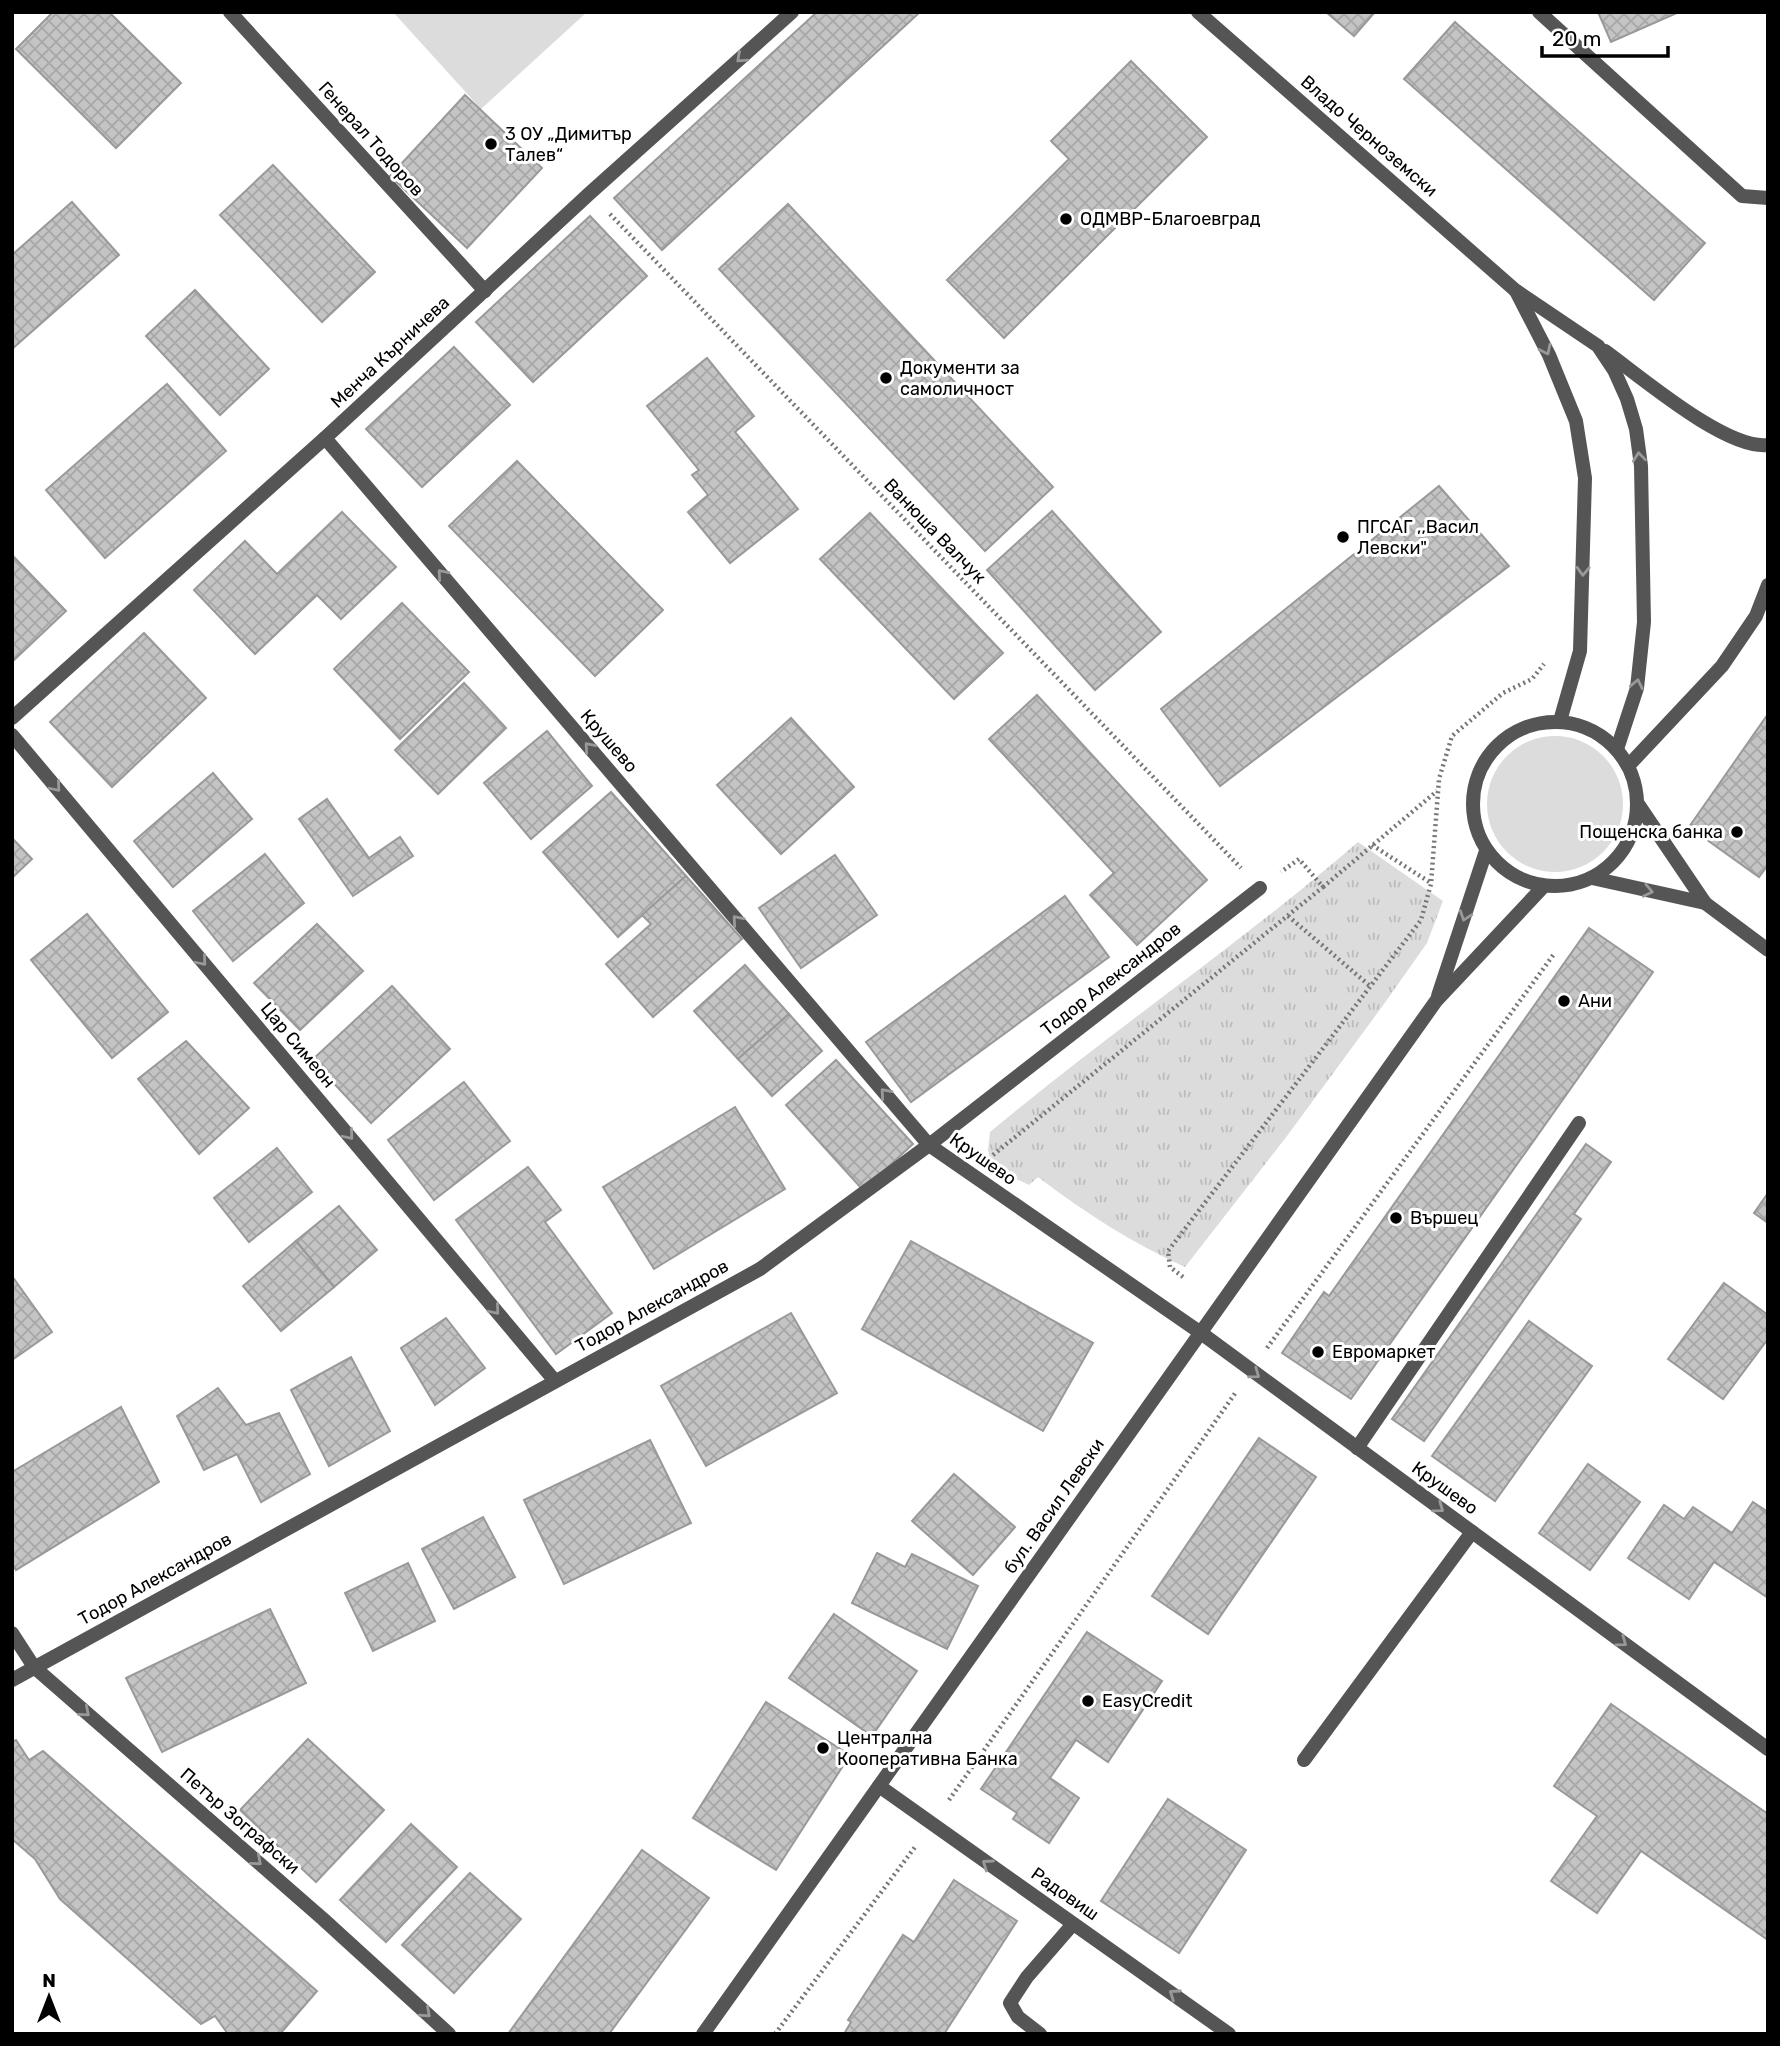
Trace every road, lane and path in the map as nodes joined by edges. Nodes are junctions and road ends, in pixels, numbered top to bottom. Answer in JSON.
{"nodes":[{"id":1,"x":230,"y":12,"type":"edge"},
{"id":2,"x":792,"y":12,"type":"edge"},
{"id":3,"x":1198,"y":12,"type":"edge"},
{"id":4,"x":1539,"y":12,"type":"edge"},
{"id":5,"x":590,"y":193,"type":"junction"},
{"id":6,"x":1768,"y":198,"type":"edge"},
{"id":7,"x":1515,"y":290,"type":"junction"},
{"id":8,"x":485,"y":291,"type":"junction"},
{"id":9,"x":1598,"y":346,"type":"junction"},
{"id":10,"x":325,"y":438,"type":"junction"},
{"id":11,"x":1768,"y":445,"type":"edge"},
{"id":12,"x":1768,"y":585,"type":"edge"},
{"id":13,"x":1549,"y":658,"type":"dead end"},
{"id":14,"x":12,"y":718,"type":"edge"},
{"id":15,"x":1560,"y":721,"type":"junction"},
{"id":16,"x":12,"y":734,"type":"edge"},
{"id":17,"x":1617,"y":749,"type":"junction"},
{"id":18,"x":1629,"y":765,"type":"junction"},
{"id":19,"x":1438,"y":790,"type":"junction"},
{"id":20,"x":1638,"y":804,"type":"junction"},
{"id":21,"x":1373,"y":845,"type":"junction"},
{"id":22,"x":1486,"y":851,"type":"junction"},
{"id":23,"x":1592,"y":878,"type":"junction"},
{"id":24,"x":1431,"y":884,"type":"junction"},
{"id":25,"x":1544,"y":886,"type":"junction"},
{"id":26,"x":1323,"y":887,"type":"junction"},
{"id":27,"x":1260,"y":888,"type":"junction"},
{"id":28,"x":1705,"y":903,"type":"junction"},
{"id":29,"x":1288,"y":916,"type":"junction"},
{"id":30,"x":1768,"y":950,"type":"edge"},
{"id":31,"x":1554,"y":954,"type":"dead end"},
{"id":32,"x":1370,"y":986,"type":"junction"},
{"id":33,"x":1436,"y":1001,"type":"junction"},
{"id":34,"x":1579,"y":1123,"type":"dead end"},
{"id":35,"x":929,"y":1145,"type":"junction"},
{"id":36,"x":970,"y":1174,"type":"junction"},
{"id":37,"x":1183,"y":1277,"type":"dead end"},
{"id":38,"x":1201,"y":1333,"type":"junction"},
{"id":39,"x":1251,"y":1370,"type":"junction"},
{"id":40,"x":555,"y":1381,"type":"junction"},
{"id":41,"x":1357,"y":1448,"type":"junction"},
{"id":42,"x":1472,"y":1532,"type":"junction"},
{"id":43,"x":12,"y":1633,"type":"edge"},
{"id":44,"x":34,"y":1667,"type":"junction"},
{"id":45,"x":12,"y":1679,"type":"edge"},
{"id":46,"x":1768,"y":1749,"type":"edge"},
{"id":47,"x":1304,"y":1760,"type":"dead end"},
{"id":48,"x":879,"y":1786,"type":"junction"},
{"id":49,"x":931,"y":1824,"type":"junction"},
{"id":50,"x":1073,"y":1924,"type":"junction"},
{"id":51,"x":449,"y":2034,"type":"edge"},
{"id":52,"x":703,"y":2034,"type":"edge"},
{"id":53,"x":775,"y":2034,"type":"edge"},
{"id":54,"x":1040,"y":2034,"type":"edge"},
{"id":55,"x":1229,"y":2034,"type":"edge"}],
"edges":[{"from":1,"to":8,"type":"street","name":"Генерал Тодоров"},
{"from":2,"to":5,"type":"street","name":"Менча Кърничева","one_way":true},
{"from":3,"to":7,"type":"street","name":"Владо Черноземски"},
{"from":4,"to":6,"type":"street"},
{"from":5,"to":8,"type":"street","name":"Менча Кърничева"},
{"from":5,"to":27,"type":"path","name":"Ванюша Валчук"},
{"from":7,"to":9,"type":"street"},
{"from":7,"to":15,"type":"street","one_way":true},
{"from":8,"to":10,"type":"street","name":"Менча Кърничева"},
{"from":9,"to":11,"type":"street"},
{"from":17,"to":9,"type":"street","one_way":true},
{"from":10,"to":14,"type":"street","name":"Менча Кърничева"},
{"from":35,"to":10,"type":"street","name":"Крушево","one_way":true},
{"from":12,"to":18,"type":"street"},
{"from":13,"to":19,"type":"path"},
{"from":15,"to":17,"type":"street"},
{"from":15,"to":22,"type":"street"},
{"from":16,"to":40,"type":"street","name":"Цар Симеон","one_way":true},
{"from":17,"to":18,"type":"street"},
{"from":18,"to":20,"type":"street"},
{"from":19,"to":21,"type":"path"},
{"from":19,"to":24,"type":"path"},
{"from":20,"to":23,"type":"street"},
{"from":20,"to":28,"type":"street"},
{"from":21,"to":24,"type":"path"},
{"from":21,"to":26,"type":"path"},
{"from":22,"to":25,"type":"street"},
{"from":22,"to":33,"type":"street","name":"бул. Васил Левски","one_way":true},
{"from":23,"to":25,"type":"street"},
{"from":23,"to":28,"type":"street","one_way":true},
{"from":24,"to":32,"type":"path"},
{"from":25,"to":33,"type":"street","name":"бул. Васил Левски"},
{"from":26,"to":27,"type":"path"},
{"from":26,"to":29,"type":"path"},
{"from":27,"to":35,"type":"street","name":"Тодор Александров"},
{"from":28,"to":30,"type":"street"},
{"from":29,"to":32,"type":"path"},
{"from":29,"to":36,"type":"path"},
{"from":31,"to":39,"type":"path"},
{"from":32,"to":37,"type":"path"},
{"from":33,"to":38,"type":"street","name":"бул. Васил Левски"},
{"from":34,"to":41,"type":"street"},
{"from":35,"to":36,"type":"street","name":"Крушево"},
{"from":35,"to":40,"type":"street","name":"Тодор Александров"},
{"from":36,"to":38,"type":"street","name":"Крушево"},
{"from":38,"to":39,"type":"street","name":"Крушево"},
{"from":38,"to":48,"type":"street","name":"бул. Васил Левски"},
{"from":39,"to":41,"type":"street","name":"Крушево","one_way":true},
{"from":39,"to":49,"type":"path"},
{"from":40,"to":44,"type":"street","name":"Тодор Александров"},
{"from":41,"to":42,"type":"street","name":"Крушево","one_way":true},
{"from":42,"to":46,"type":"street","name":"Крушево","one_way":true},
{"from":42,"to":47,"type":"street"},
{"from":43,"to":44,"type":"street","name":"Петър Зографски"},
{"from":44,"to":45,"type":"street","name":"Тодор Александров"},
{"from":44,"to":51,"type":"street","name":"Петър Зографски","one_way":true},
{"from":48,"to":49,"type":"street","name":"Радовиш"},
{"from":48,"to":52,"type":"street","name":"бул. Васил Левски"},
{"from":50,"to":49,"type":"street","name":"Радовиш","one_way":true},
{"from":49,"to":53,"type":"path"},
{"from":50,"to":54,"type":"street"},
{"from":55,"to":50,"type":"street","name":"Радовиш","one_way":true}]}
